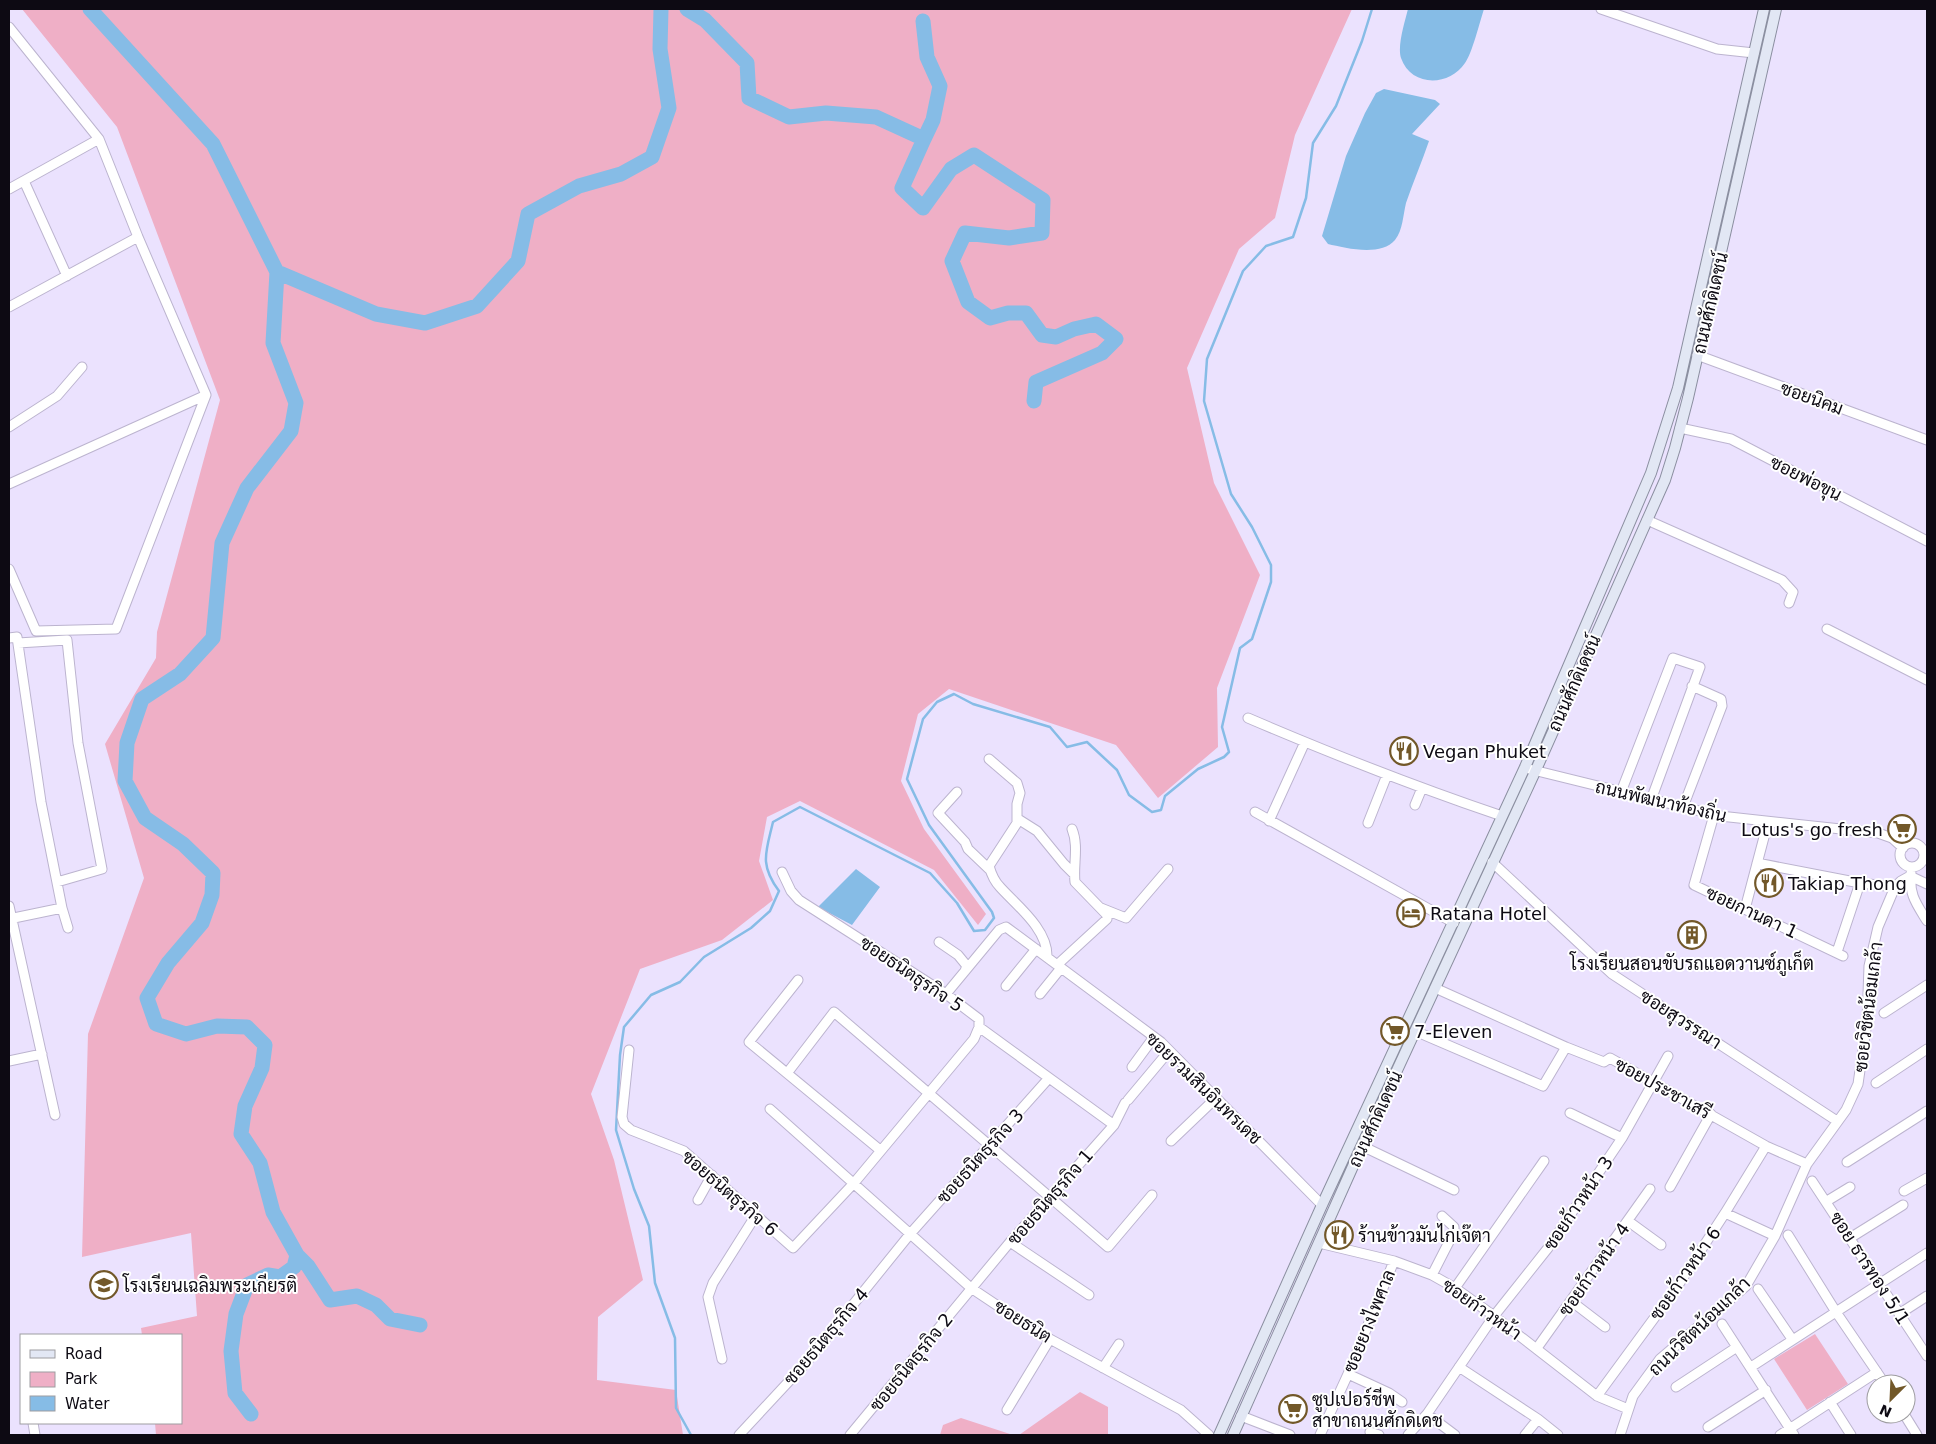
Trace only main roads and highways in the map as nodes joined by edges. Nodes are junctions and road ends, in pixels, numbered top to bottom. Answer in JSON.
{"nodes":[{"id":1,"x":1764,"y":9,"type":"edge"},
{"id":2,"x":1776,"y":9,"type":"edge"},
{"id":3,"x":1474,"y":890,"type":"junction"},
{"id":4,"x":1219,"y":1435,"type":"edge"},
{"id":5,"x":1233,"y":1435,"type":"edge"}],
"edges":[{"from":1,"to":3,"type":"main road","name":"ถนนศักดิเดชน์"},
{"from":2,"to":3,"type":"main road","name":"ถนนศักดิเดชน์"},
{"from":3,"to":4,"type":"main road","name":"ถนนศักดิเดชน์"},
{"from":3,"to":5,"type":"main road","name":"ถนนศักดิเดชน์"}]}
